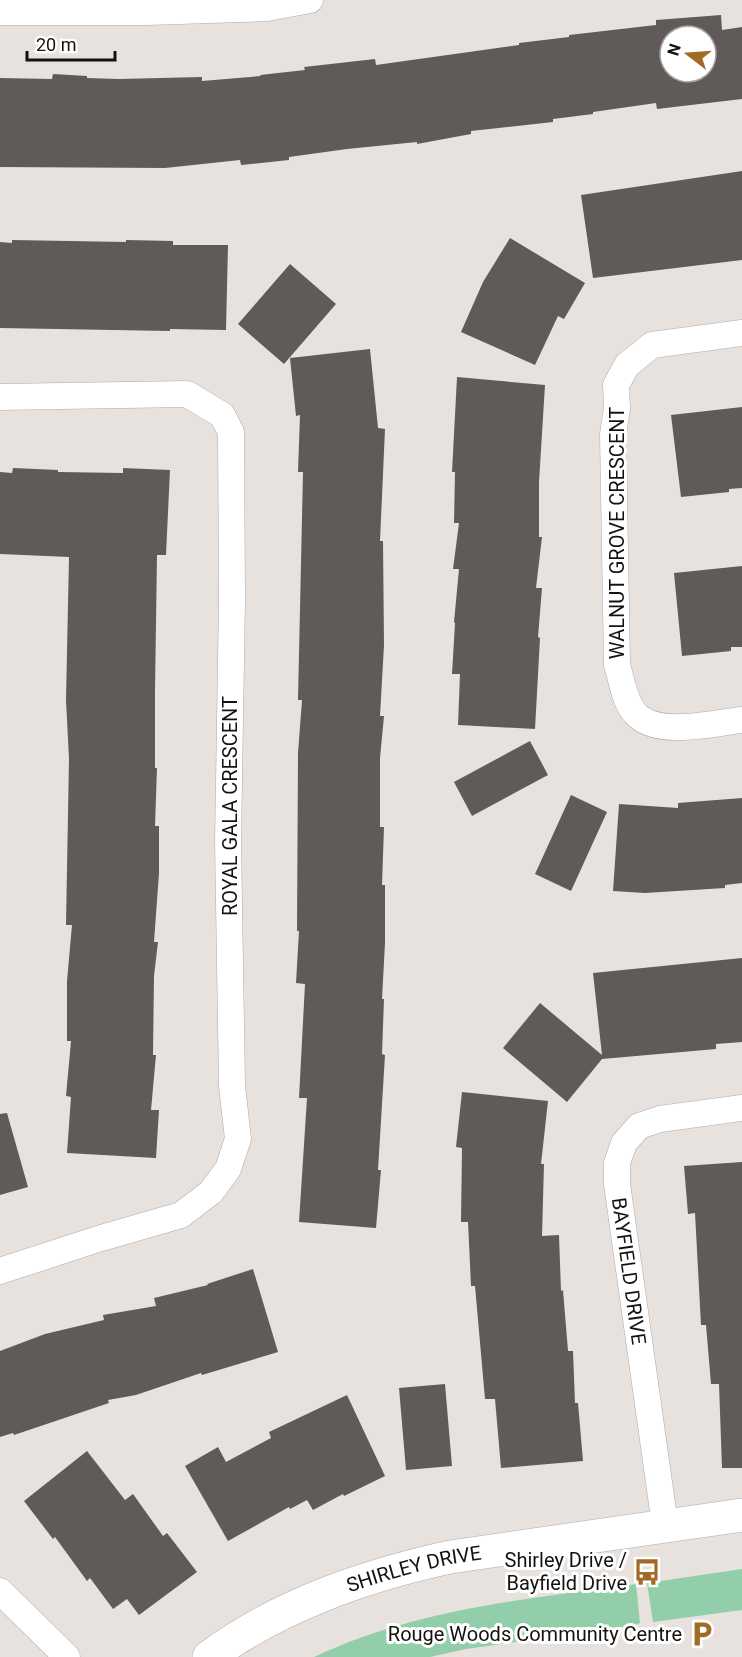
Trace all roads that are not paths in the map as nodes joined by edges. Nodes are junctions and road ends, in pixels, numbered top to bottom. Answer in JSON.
{"nodes":[{"id":1,"x":310,"y":0,"type":"edge"},
{"id":2,"x":0,"y":12,"type":"edge"},
{"id":3,"x":742,"y":333,"type":"edge"},
{"id":4,"x":0,"y":397,"type":"edge"},
{"id":5,"x":742,"y":720,"type":"edge"},
{"id":6,"x":742,"y":1108,"type":"edge"},
{"id":7,"x":0,"y":1272,"type":"edge"},
{"id":8,"x":742,"y":1515,"type":"edge"},
{"id":9,"x":665,"y":1525,"type":"junction"},
{"id":10,"x":0,"y":1591,"type":"edge"},
{"id":11,"x":67,"y":1657,"type":"edge"},
{"id":12,"x":209,"y":1657,"type":"edge"}],
"edges":[{"from":1,"to":2,"type":"street"},
{"from":3,"to":5,"type":"street","name":"WALNUT GROVE CRESCENT"},
{"from":4,"to":7,"type":"street","name":"ROYAL GALA CRESCENT"},
{"from":6,"to":9,"type":"street","name":"BAYFIELD DRIVE"},
{"from":8,"to":9,"type":"street","name":"SHIRLEY DRIVE"},
{"from":9,"to":12,"type":"street","name":"SHIRLEY DRIVE"},
{"from":10,"to":11,"type":"street"}]}
